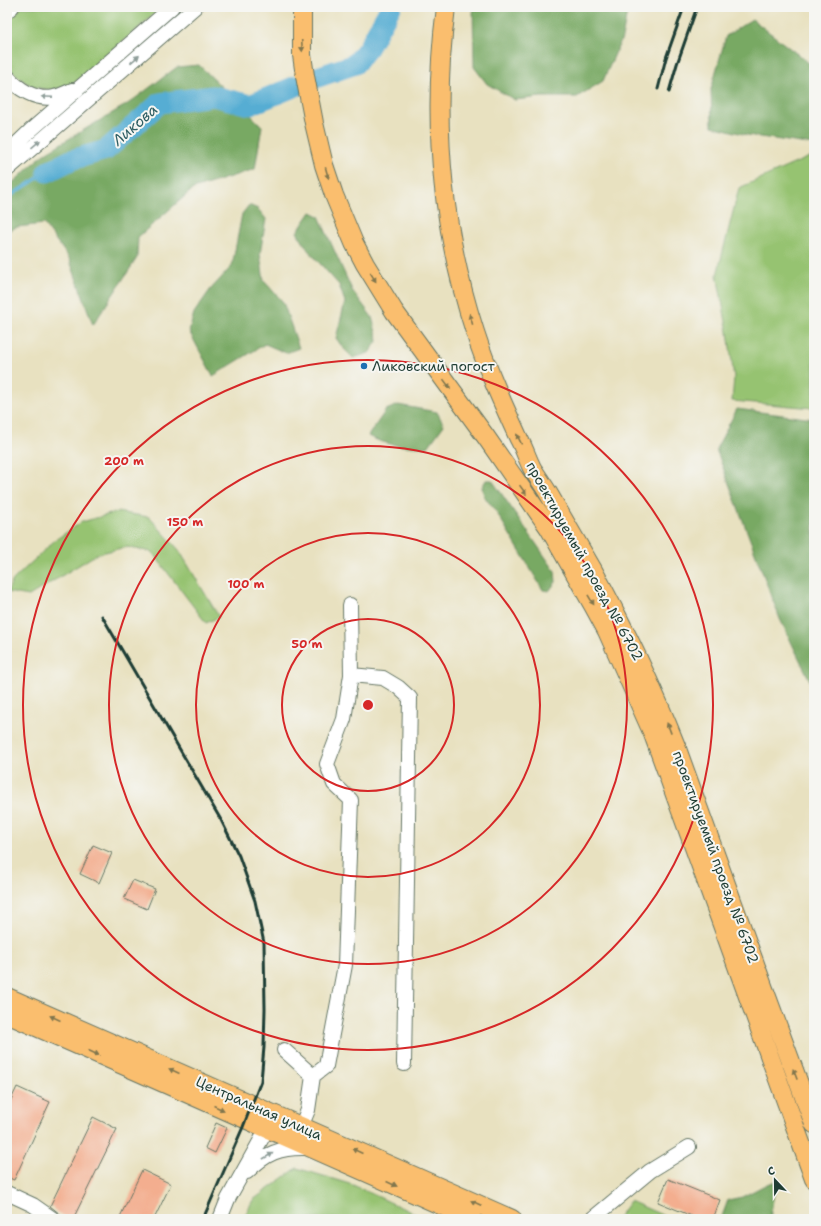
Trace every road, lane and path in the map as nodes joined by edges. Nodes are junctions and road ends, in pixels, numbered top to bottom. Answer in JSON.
{"nodes":[{"id":1,"x":12,"y":7,"type":"edge"},
{"id":2,"x":172,"y":7,"type":"edge"},
{"id":3,"x":196,"y":7,"type":"edge"},
{"id":4,"x":302,"y":7,"type":"edge"},
{"id":5,"x":446,"y":7,"type":"edge"},
{"id":6,"x":7,"y":11,"type":"edge"},
{"id":7,"x":115,"y":57,"type":"junction"},
{"id":8,"x":7,"y":76,"type":"edge"},
{"id":9,"x":7,"y":154,"type":"edge"},
{"id":10,"x":7,"y":170,"type":"edge"},
{"id":11,"x":350,"y":605,"type":"dead end"},
{"id":12,"x":351,"y":675,"type":"junction"},
{"id":13,"x":7,"y":997,"type":"edge"},
{"id":14,"x":7,"y":1014,"type":"edge"},
{"id":15,"x":284,"y":1050,"type":"dead end"},
{"id":16,"x":404,"y":1064,"type":"dead end"},
{"id":17,"x":313,"y":1076,"type":"junction"},
{"id":18,"x":282,"y":1118,"type":"junction"},
{"id":19,"x":814,"y":1124,"type":"edge"},
{"id":20,"x":301,"y":1127,"type":"junction"},
{"id":21,"x":267,"y":1129,"type":"junction"},
{"id":22,"x":689,"y":1147,"type":"dead end"},
{"id":23,"x":311,"y":1148,"type":"junction"},
{"id":24,"x":814,"y":1179,"type":"edge"},
{"id":25,"x":238,"y":1181,"type":"junction"},
{"id":26,"x":7,"y":1193,"type":"edge"},
{"id":27,"x":46,"y":1217,"type":"edge"},
{"id":28,"x":465,"y":1217,"type":"edge"},
{"id":29,"x":220,"y":1219,"type":"edge"},
{"id":30,"x":512,"y":1219,"type":"edge"},
{"id":31,"x":592,"y":1219,"type":"edge"}],
"edges":[{"from":1,"to":6,"type":"street"},
{"from":2,"to":7,"type":"street"},
{"from":10,"to":3,"type":"street","one_way":true},
{"from":4,"to":24,"type":"main road","name":"проектируемый проезд № 6702","one_way":true},
{"from":19,"to":5,"type":"main road","name":"проектируемый проезд № 6702","one_way":true},
{"from":7,"to":8,"type":"street","one_way":true},
{"from":7,"to":9,"type":"street"},
{"from":11,"to":12,"type":"street"},
{"from":12,"to":16,"type":"street"},
{"from":12,"to":17,"type":"street"},
{"from":18,"to":13,"type":"main road","name":"Центральная улица","one_way":true},
{"from":14,"to":21,"type":"main road","name":"Центральная улица","one_way":true},
{"from":15,"to":17,"type":"street"},
{"from":17,"to":20,"type":"street"},
{"from":18,"to":20,"type":"main road","name":"Центральная улица"},
{"from":18,"to":21,"type":"street"},
{"from":30,"to":20,"type":"main road","name":"Центральная улица","one_way":true},
{"from":21,"to":23,"type":"main road","name":"Центральная улица"},
{"from":21,"to":25,"type":"street"},
{"from":22,"to":31,"type":"street"},
{"from":25,"to":23,"type":"street","one_way":true},
{"from":23,"to":28,"type":"main road","name":"Центральная улица","one_way":true},
{"from":25,"to":29,"type":"street"},
{"from":26,"to":27,"type":"street"}]}
